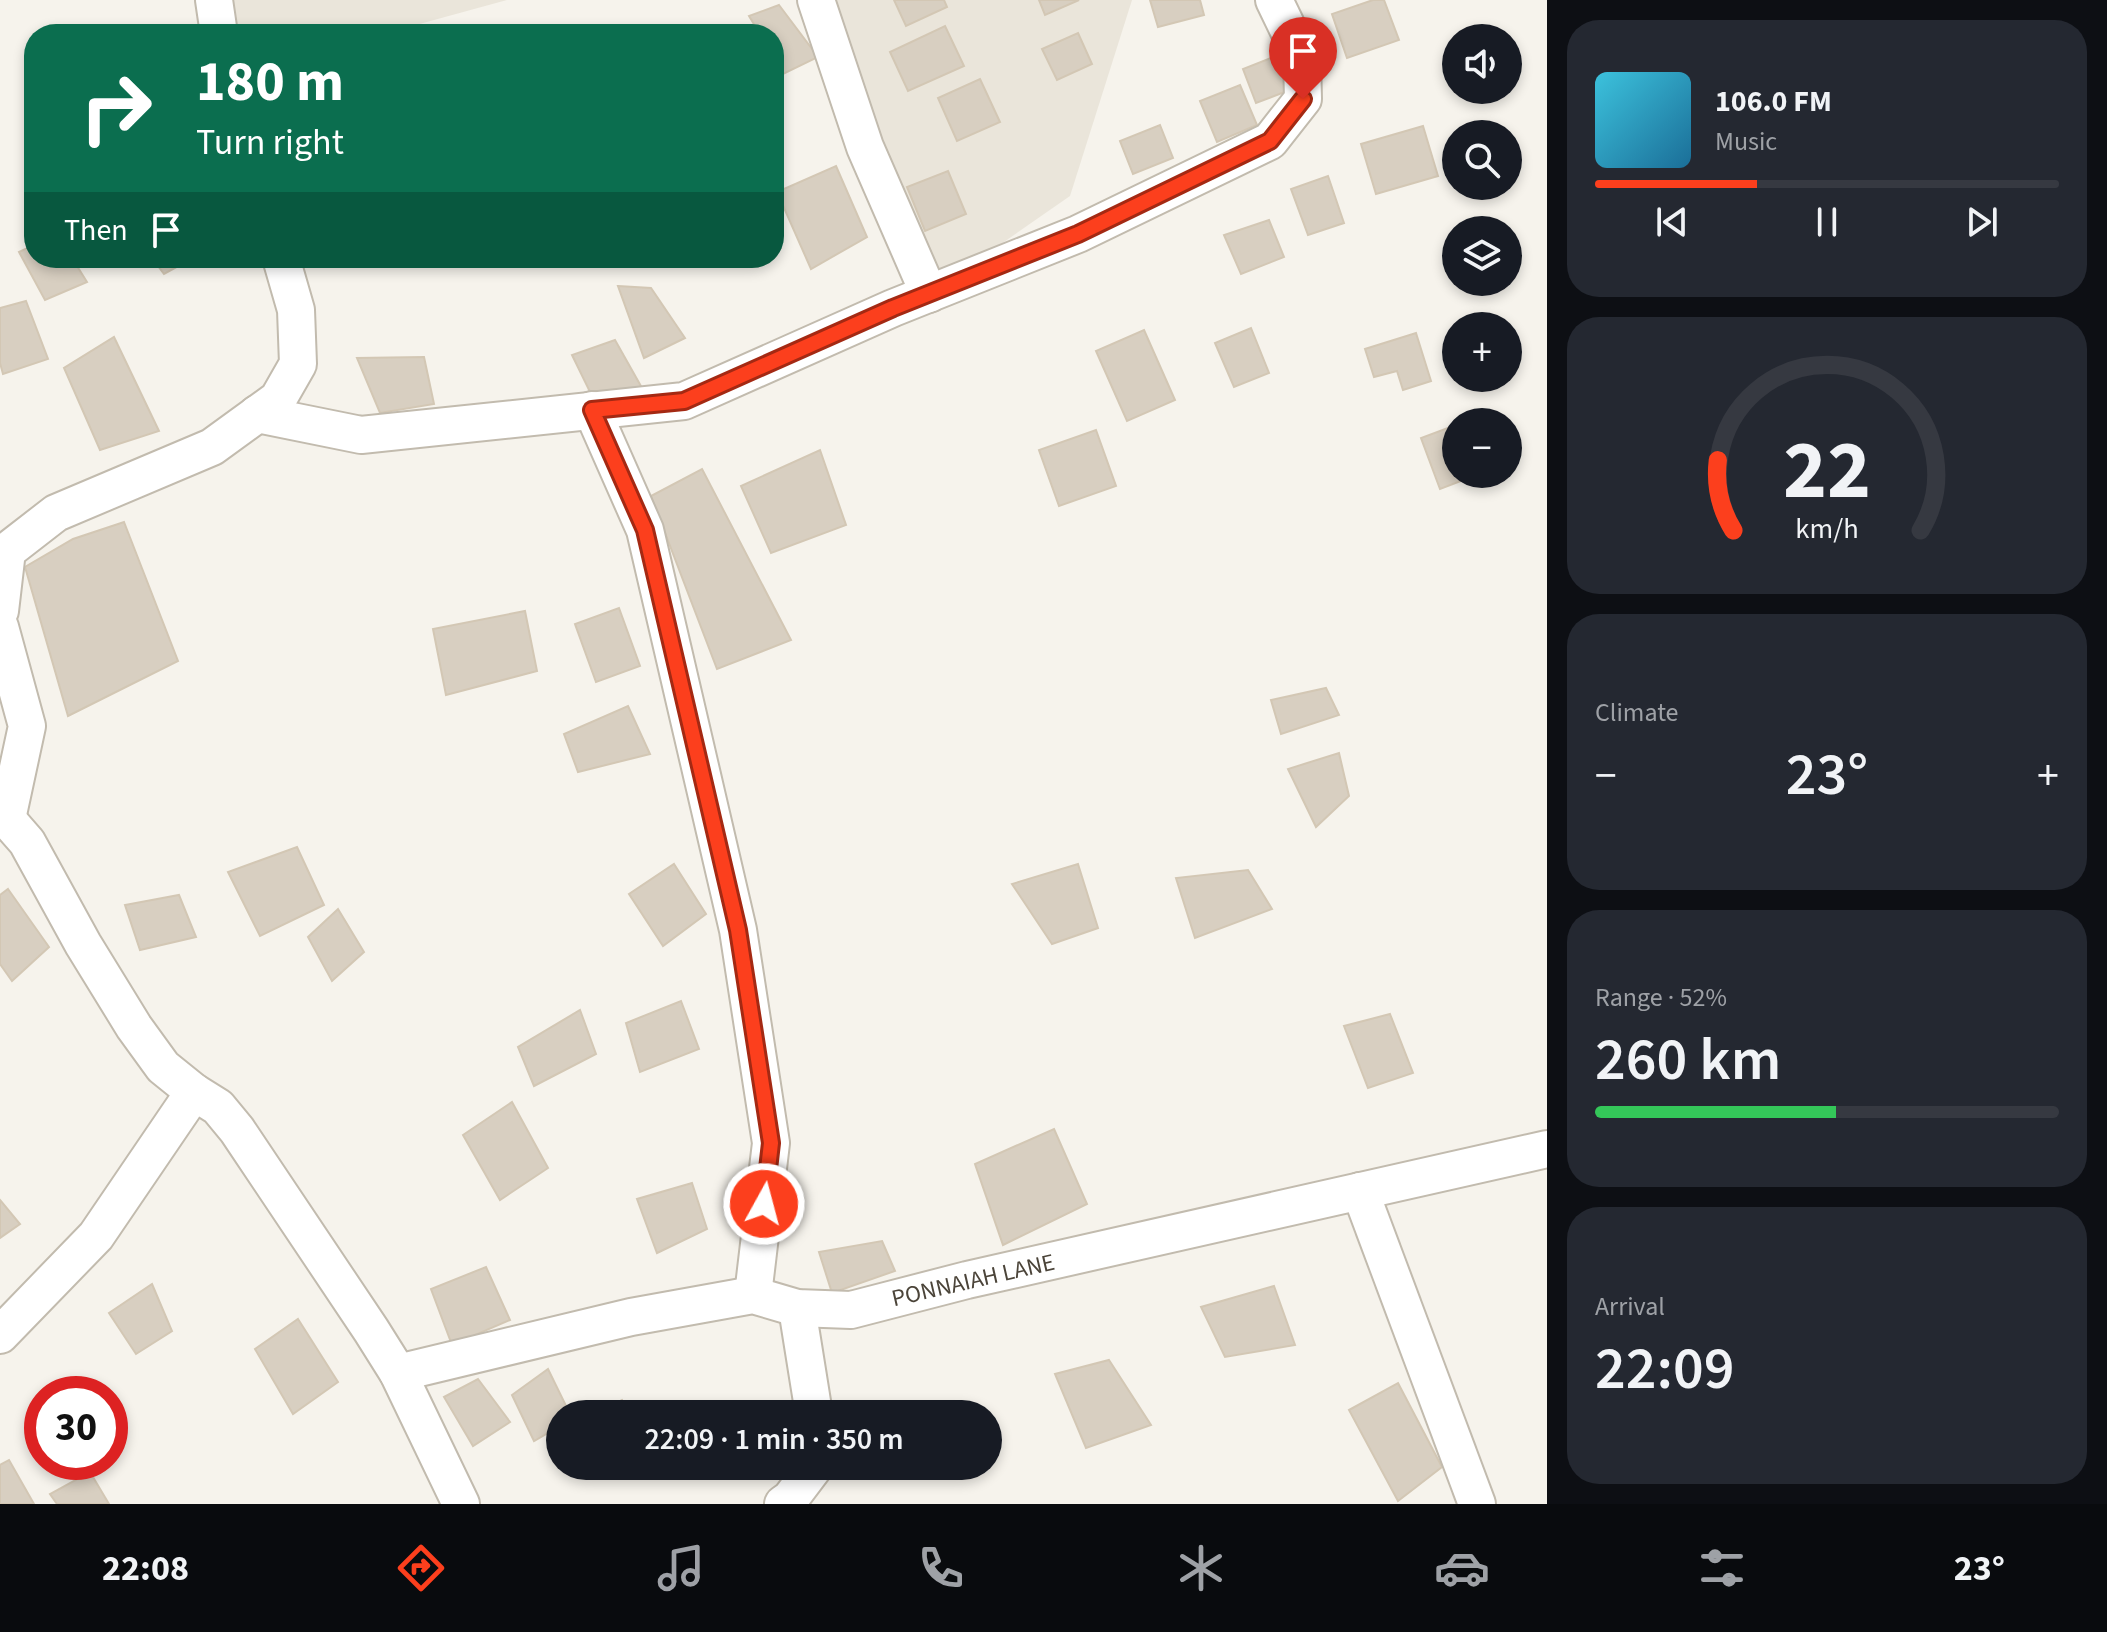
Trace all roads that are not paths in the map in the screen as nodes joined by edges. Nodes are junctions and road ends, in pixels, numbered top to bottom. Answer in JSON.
{"nodes":[{"id":1,"x":214,"y":0,"type":"edge"},
{"id":2,"x":816,"y":0,"type":"edge"},
{"id":3,"x":1274,"y":0,"type":"edge"},
{"id":4,"x":218,"y":24,"type":"edge"},
{"id":5,"x":284,"y":268,"type":"edge"},
{"id":6,"x":929,"y":294,"type":"junction"},
{"id":7,"x":592,"y":410,"type":"junction"},
{"id":8,"x":257,"y":414,"type":"junction"},
{"id":9,"x":4,"y":538,"type":"edge"},
{"id":10,"x":0,"y":611,"type":"edge"},
{"id":11,"x":0,"y":627,"type":"edge"},
{"id":12,"x":3,"y":820,"type":"edge"},
{"id":13,"x":194,"y":1092,"type":"junction"},
{"id":14,"x":1547,"y":1149,"type":"edge"},
{"id":15,"x":1360,"y":1191,"type":"junction"},
{"id":16,"x":753,"y":1295,"type":"junction"},
{"id":17,"x":797,"y":1308,"type":"junction"},
{"id":18,"x":0,"y":1335,"type":"edge"},
{"id":19,"x":398,"y":1373,"type":"junction"},
{"id":20,"x":812,"y":1400,"type":"edge"},
{"id":21,"x":803,"y":1480,"type":"edge"},
{"id":22,"x":461,"y":1504,"type":"edge"},
{"id":23,"x":783,"y":1504,"type":"edge"},
{"id":24,"x":1477,"y":1504,"type":"edge"}],
"edges":[{"from":1,"to":4,"type":"street"},
{"from":2,"to":6,"type":"street"},
{"from":3,"to":6,"type":"street"},
{"from":5,"to":8,"type":"street"},
{"from":6,"to":7,"type":"street"},
{"from":7,"to":8,"type":"street"},
{"from":7,"to":16,"type":"street"},
{"from":8,"to":9,"type":"street"},
{"from":9,"to":10,"type":"street"},
{"from":11,"to":12,"type":"street"},
{"from":12,"to":13,"type":"street"},
{"from":13,"to":18,"type":"street"},
{"from":13,"to":19,"type":"street"},
{"from":14,"to":15,"type":"street","name":"PONNAIAH LANE"},
{"from":15,"to":17,"type":"street","name":"PONNAIAH LANE"},
{"from":15,"to":24,"type":"street"},
{"from":16,"to":17,"type":"street","name":"PONNAIAH LANE"},
{"from":16,"to":19,"type":"street","name":"PONNAIAH LANE"},
{"from":17,"to":20,"type":"street"},
{"from":19,"to":22,"type":"street"},
{"from":21,"to":23,"type":"street"}]}
